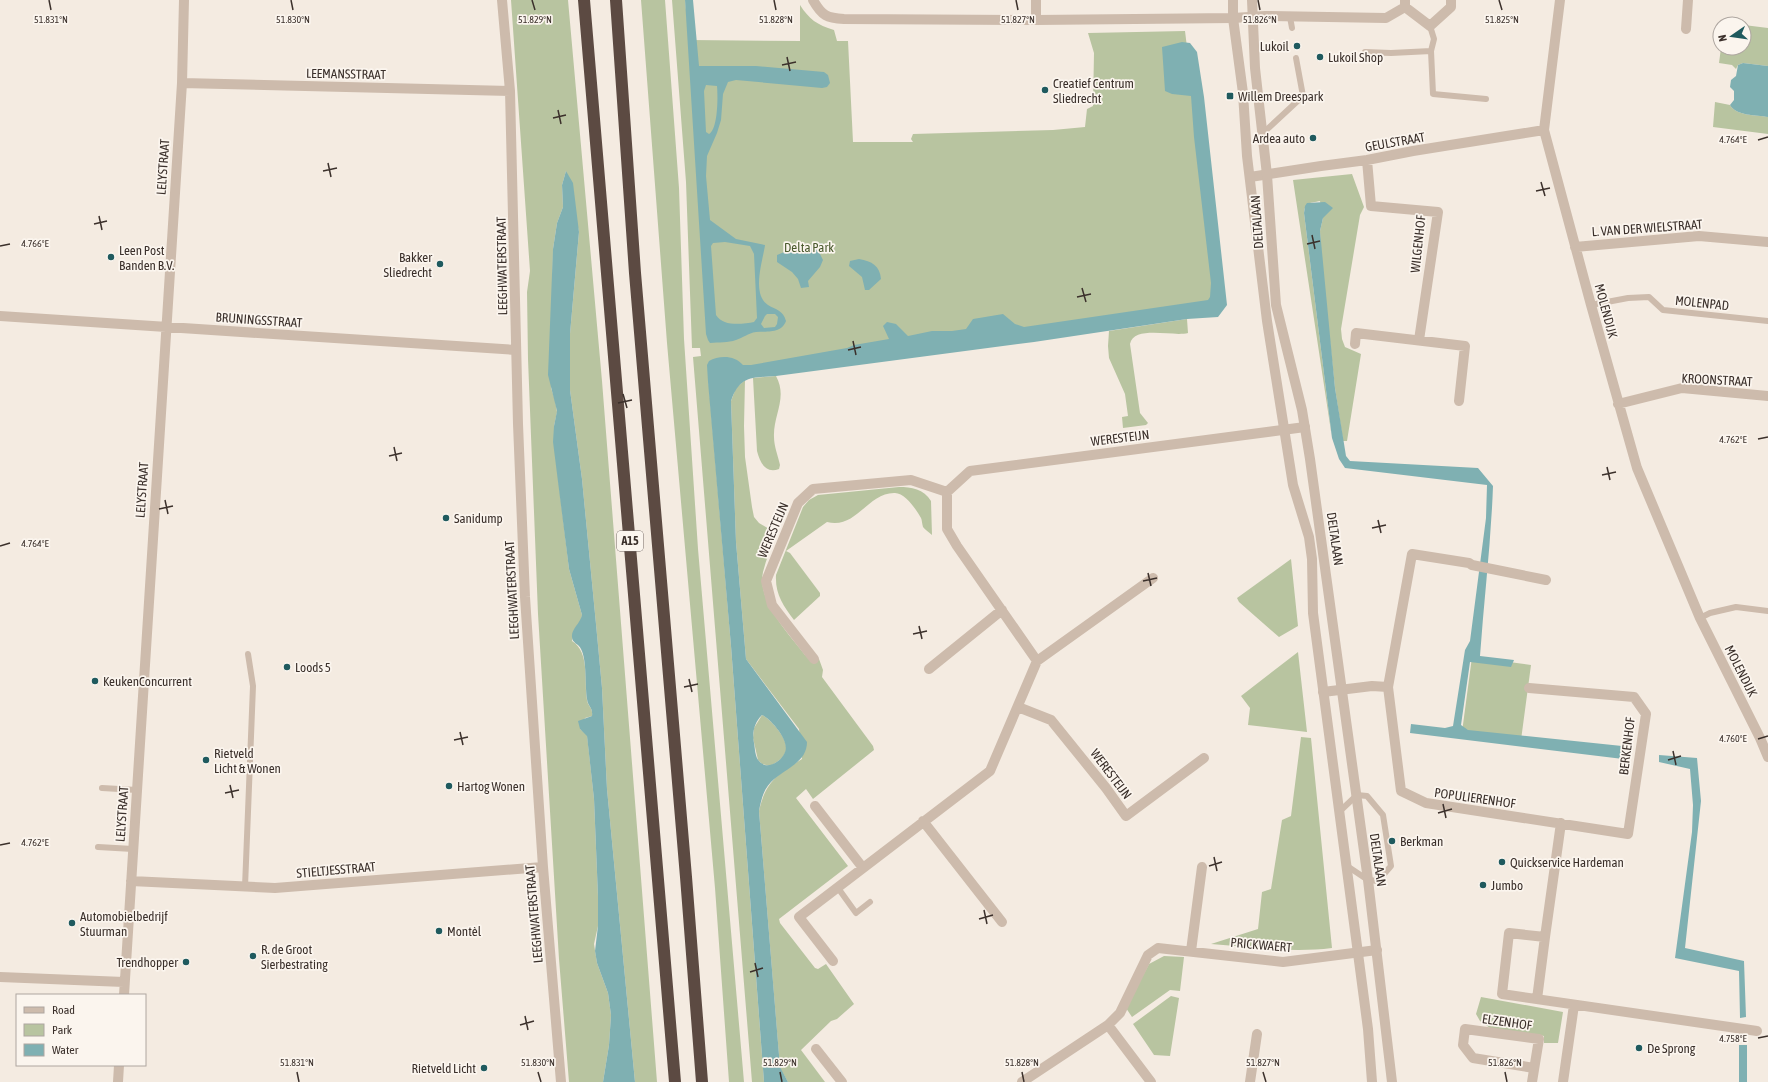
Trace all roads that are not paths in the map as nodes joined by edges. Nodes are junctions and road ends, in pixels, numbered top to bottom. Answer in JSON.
{"nodes":[{"id":1,"x":184,"y":0,"type":"edge"},
{"id":2,"x":502,"y":0,"type":"edge"},
{"id":3,"x":584,"y":0,"type":"edge"},
{"id":4,"x":616,"y":0,"type":"edge"},
{"id":5,"x":813,"y":0,"type":"edge"},
{"id":6,"x":1036,"y":0,"type":"edge"},
{"id":7,"x":1233,"y":0,"type":"edge"},
{"id":8,"x":1252,"y":0,"type":"edge"},
{"id":9,"x":1452,"y":0,"type":"edge"},
{"id":10,"x":1560,"y":0,"type":"edge"},
{"id":11,"x":1688,"y":0,"type":"edge"},
{"id":12,"x":1405,"y":4,"type":"edge"},
{"id":13,"x":1252,"y":16,"type":"junction"},
{"id":14,"x":1290,"y":17,"type":"junction"},
{"id":15,"x":1233,"y":18,"type":"junction"},
{"id":16,"x":1036,"y":20,"type":"junction"},
{"id":17,"x":1430,"y":26,"type":"junction"},
{"id":18,"x":1292,"y":28,"type":"dead end"},
{"id":19,"x":1686,"y":29,"type":"dead end"},
{"id":20,"x":1431,"y":51,"type":"junction"},
{"id":21,"x":1365,"y":52,"type":"dead end"},
{"id":22,"x":1296,"y":58,"type":"dead end"},
{"id":23,"x":182,"y":83,"type":"junction"},
{"id":24,"x":510,"y":91,"type":"junction"},
{"id":25,"x":1486,"y":99,"type":"dead end"},
{"id":26,"x":1544,"y":130,"type":"junction"},
{"id":27,"x":1262,"y":134,"type":"junction"},
{"id":28,"x":1367,"y":160,"type":"junction"},
{"id":29,"x":1267,"y":175,"type":"junction"},
{"id":30,"x":1250,"y":177,"type":"junction"},
{"id":31,"x":1768,"y":242,"type":"edge"},
{"id":32,"x":1575,"y":247,"type":"junction"},
{"id":33,"x":1590,"y":305,"type":"junction"},
{"id":34,"x":0,"y":316,"type":"edge"},
{"id":35,"x":1768,"y":321,"type":"edge"},
{"id":36,"x":166,"y":326,"type":"junction"},
{"id":37,"x":1419,"y":340,"type":"junction"},
{"id":38,"x":1355,"y":344,"type":"dead end"},
{"id":39,"x":516,"y":350,"type":"junction"},
{"id":40,"x":1768,"y":396,"type":"edge"},
{"id":41,"x":1459,"y":401,"type":"dead end"},
{"id":42,"x":1618,"y":404,"type":"junction"},
{"id":43,"x":1305,"y":427,"type":"junction"},
{"id":44,"x":1284,"y":429,"type":"junction"},
{"id":45,"x":947,"y":492,"type":"junction"},
{"id":46,"x":1153,"y":578,"type":"dead end"},
{"id":47,"x":1546,"y":580,"type":"dead end"},
{"id":48,"x":1002,"y":610,"type":"junction"},
{"id":49,"x":1768,"y":611,"type":"edge"},
{"id":50,"x":1700,"y":618,"type":"junction"},
{"id":51,"x":248,"y":654,"type":"dead end"},
{"id":52,"x":814,"y":659,"type":"dead end"},
{"id":53,"x":1037,"y":661,"type":"junction"},
{"id":54,"x":929,"y":669,"type":"dead end"},
{"id":55,"x":1388,"y":687,"type":"junction"},
{"id":56,"x":1529,"y":688,"type":"dead end"},
{"id":57,"x":1343,"y":689,"type":"junction"},
{"id":58,"x":1322,"y":692,"type":"junction"},
{"id":59,"x":1018,"y":707,"type":"junction"},
{"id":60,"x":1768,"y":757,"type":"edge"},
{"id":61,"x":1204,"y":758,"type":"dead end"},
{"id":62,"x":102,"y":788,"type":"dead end"},
{"id":63,"x":136,"y":790,"type":"junction"},
{"id":64,"x":1357,"y":795,"type":"junction"},
{"id":65,"x":815,"y":806,"type":"dead end"},
{"id":66,"x":1339,"y":812,"type":"junction"},
{"id":67,"x":923,"y":821,"type":"junction"},
{"id":68,"x":1560,"y":823,"type":"junction"},
{"id":69,"x":1628,"y":834,"type":"joint"},
{"id":70,"x":98,"y":847,"type":"dead end"},
{"id":71,"x":133,"y":849,"type":"junction"},
{"id":72,"x":543,"y":866,"type":"junction"},
{"id":73,"x":1347,"y":866,"type":"junction"},
{"id":74,"x":1202,"y":867,"type":"dead end"},
{"id":75,"x":863,"y":868,"type":"junction"},
{"id":76,"x":1368,"y":880,"type":"junction"},
{"id":77,"x":131,"y":881,"type":"junction"},
{"id":78,"x":245,"y":886,"type":"junction"},
{"id":79,"x":838,"y":888,"type":"junction"},
{"id":80,"x":870,"y":902,"type":"dead end"},
{"id":81,"x":1002,"y":922,"type":"dead end"},
{"id":82,"x":1545,"y":937,"type":"junction"},
{"id":83,"x":1377,"y":950,"type":"junction"},
{"id":84,"x":1191,"y":951,"type":"junction"},
{"id":85,"x":1358,"y":953,"type":"junction"},
{"id":86,"x":833,"y":961,"type":"dead end"},
{"id":87,"x":0,"y":977,"type":"edge"},
{"id":88,"x":124,"y":982,"type":"junction"},
{"id":89,"x":124,"y":994,"type":"edge"},
{"id":90,"x":1537,"y":999,"type":"junction"},
{"id":91,"x":1574,"y":1005,"type":"junction"},
{"id":92,"x":1108,"y":1025,"type":"junction"},
{"id":93,"x":1757,"y":1032,"type":"dead end"},
{"id":94,"x":1257,"y":1034,"type":"dead end"},
{"id":95,"x":816,"y":1049,"type":"dead end"},
{"id":96,"x":119,"y":1066,"type":"edge"},
{"id":97,"x":1534,"y":1068,"type":"junction"},
{"id":98,"x":118,"y":1082,"type":"edge"},
{"id":99,"x":561,"y":1082,"type":"edge"},
{"id":100,"x":675,"y":1082,"type":"edge"},
{"id":101,"x":702,"y":1082,"type":"edge"},
{"id":102,"x":842,"y":1082,"type":"edge"},
{"id":103,"x":1023,"y":1082,"type":"edge"},
{"id":104,"x":1151,"y":1082,"type":"edge"},
{"id":105,"x":1250,"y":1082,"type":"edge"},
{"id":106,"x":1372,"y":1082,"type":"edge"},
{"id":107,"x":1392,"y":1082,"type":"edge"},
{"id":108,"x":1532,"y":1082,"type":"edge"},
{"id":109,"x":1563,"y":1082,"type":"edge"}],
"edges":[{"from":1,"to":23,"type":"street","name":"LELYSTRAAT"},
{"from":2,"to":24,"type":"street","name":"LEEGHWATERSTRAAT"},
{"from":3,"to":100,"type":"highway","number":"A15"},
{"from":4,"to":101,"type":"highway","number":"A15"},
{"from":5,"to":16,"type":"street"},
{"from":6,"to":16,"type":"street"},
{"from":7,"to":15,"type":"street","name":"DELTALAAN"},
{"from":8,"to":13,"type":"street","name":"DELTALAAN"},
{"from":9,"to":17,"type":"street"},
{"from":10,"to":26,"type":"street","name":"MOLENDIJK"},
{"from":11,"to":19,"type":"street"},
{"from":12,"to":14,"type":"street"},
{"from":12,"to":17,"type":"street"},
{"from":13,"to":14,"type":"street"},
{"from":13,"to":15,"type":"street"},
{"from":13,"to":27,"type":"street","name":"DELTALAAN"},
{"from":14,"to":18,"type":"lane"},
{"from":15,"to":16,"type":"street"},
{"from":15,"to":30,"type":"street","name":"DELTALAAN"},
{"from":17,"to":20,"type":"lane"},
{"from":20,"to":21,"type":"lane"},
{"from":20,"to":25,"type":"lane"},
{"from":22,"to":27,"type":"lane"},
{"from":23,"to":24,"type":"street","name":"LEEMANSSTRAAT"},
{"from":23,"to":36,"type":"street","name":"LELYSTRAAT"},
{"from":24,"to":39,"type":"street","name":"LEEGHWATERSTRAAT"},
{"from":26,"to":28,"type":"street","name":"GEULSTRAAT"},
{"from":26,"to":32,"type":"street","name":"MOLENDIJK"},
{"from":27,"to":29,"type":"street","name":"DELTALAAN"},
{"from":28,"to":29,"type":"street","name":"GEULSTRAAT"},
{"from":28,"to":37,"type":"street","name":"WILGENHOF"},
{"from":29,"to":30,"type":"street","name":"GEULSTRAAT"},
{"from":29,"to":43,"type":"street","name":"DELTALAAN"},
{"from":30,"to":44,"type":"street","name":"DELTALAAN"},
{"from":31,"to":32,"type":"street","name":"L. VAN DER WIELSTRAAT"},
{"from":32,"to":33,"type":"street","name":"MOLENDIJK"},
{"from":33,"to":35,"type":"lane","name":"MOLENPAD"},
{"from":33,"to":42,"type":"street","name":"MOLENDIJK"},
{"from":34,"to":36,"type":"street","name":"BRUNINGSSTRAAT"},
{"from":36,"to":39,"type":"street","name":"BRUNINGSSTRAAT"},
{"from":36,"to":63,"type":"street","name":"LELYSTRAAT"},
{"from":37,"to":38,"type":"street"},
{"from":37,"to":41,"type":"street"},
{"from":39,"to":72,"type":"street","name":"LEEGHWATERSTRAAT"},
{"from":40,"to":42,"type":"street","name":"KROONSTRAAT"},
{"from":42,"to":50,"type":"street","name":"MOLENDIJK"},
{"from":43,"to":44,"type":"street","name":"WERESTEIJN"},
{"from":43,"to":57,"type":"street","name":"DELTALAAN"},
{"from":44,"to":45,"type":"street","name":"WERESTEIJN"},
{"from":44,"to":58,"type":"street","name":"DELTALAAN"},
{"from":45,"to":48,"type":"street"},
{"from":45,"to":52,"type":"street","name":"WERESTEIJN"},
{"from":46,"to":53,"type":"street"},
{"from":47,"to":55,"type":"street","name":"POPULIERENHOF"},
{"from":48,"to":53,"type":"street"},
{"from":48,"to":54,"type":"street"},
{"from":49,"to":50,"type":"lane"},
{"from":50,"to":60,"type":"street","name":"MOLENDIJK"},
{"from":51,"to":78,"type":"lane"},
{"from":53,"to":59,"type":"street"},
{"from":55,"to":57,"type":"street"},
{"from":55,"to":68,"type":"street","name":"POPULIERENHOF"},
{"from":56,"to":69,"type":"street","name":"BERKENHOF"},
{"from":57,"to":58,"type":"street"},
{"from":57,"to":64,"type":"street","name":"DELTALAAN"},
{"from":58,"to":66,"type":"street","name":"DELTALAAN"},
{"from":59,"to":61,"type":"street","name":"WERESTEIJN"},
{"from":59,"to":67,"type":"street"},
{"from":62,"to":63,"type":"lane"},
{"from":63,"to":71,"type":"street","name":"LELYSTRAAT"},
{"from":64,"to":66,"type":"lane"},
{"from":64,"to":76,"type":"street","name":"DELTALAAN"},
{"from":64,"to":76,"type":"lane"},
{"from":65,"to":75,"type":"street"},
{"from":66,"to":73,"type":"street","name":"DELTALAAN"},
{"from":67,"to":75,"type":"street"},
{"from":67,"to":81,"type":"street"},
{"from":68,"to":69,"type":"street","name":"POPULIERENHOF"},
{"from":68,"to":82,"type":"street","name":"ELZENHOF"},
{"from":70,"to":71,"type":"lane"},
{"from":71,"to":77,"type":"street","name":"LELYSTRAAT"},
{"from":72,"to":78,"type":"street","name":"STIELTJESSTRAAT"},
{"from":72,"to":99,"type":"street","name":"LEEGHWATERSTRAAT"},
{"from":73,"to":76,"type":"lane"},
{"from":73,"to":85,"type":"street","name":"DELTALAAN"},
{"from":74,"to":84,"type":"street"},
{"from":75,"to":79,"type":"street"},
{"from":76,"to":83,"type":"street","name":"DELTALAAN"},
{"from":77,"to":78,"type":"street","name":"STIELTJESSTRAAT"},
{"from":77,"to":88,"type":"street","name":"LELYSTRAAT"},
{"from":79,"to":80,"type":"lane"},
{"from":79,"to":86,"type":"street"},
{"from":82,"to":90,"type":"street","name":"ELZENHOF"},
{"from":82,"to":90,"type":"street","name":"ELZENHOF"},
{"from":83,"to":85,"type":"street","name":"PRICKWAERT"},
{"from":83,"to":107,"type":"street","name":"DELTALAAN"},
{"from":84,"to":85,"type":"street","name":"PRICKWAERT"},
{"from":84,"to":92,"type":"street","name":"PRICKWAERT"},
{"from":85,"to":106,"type":"street","name":"DELTALAAN"},
{"from":87,"to":88,"type":"street"},
{"from":88,"to":89,"type":"street","name":"LELYSTRAAT"},
{"from":90,"to":91,"type":"street","name":"ELZENHOF"},
{"from":91,"to":93,"type":"street","name":"ELZENHOF"},
{"from":91,"to":109,"type":"street"},
{"from":92,"to":103,"type":"street","name":"PRICKWAERT"},
{"from":92,"to":104,"type":"street"},
{"from":94,"to":105,"type":"street"},
{"from":95,"to":102,"type":"street"},
{"from":96,"to":98,"type":"street"},
{"from":97,"to":97,"type":"street","name":"ELZENHOF"},
{"from":97,"to":108,"type":"street","name":"ELZENHOF"}]}
